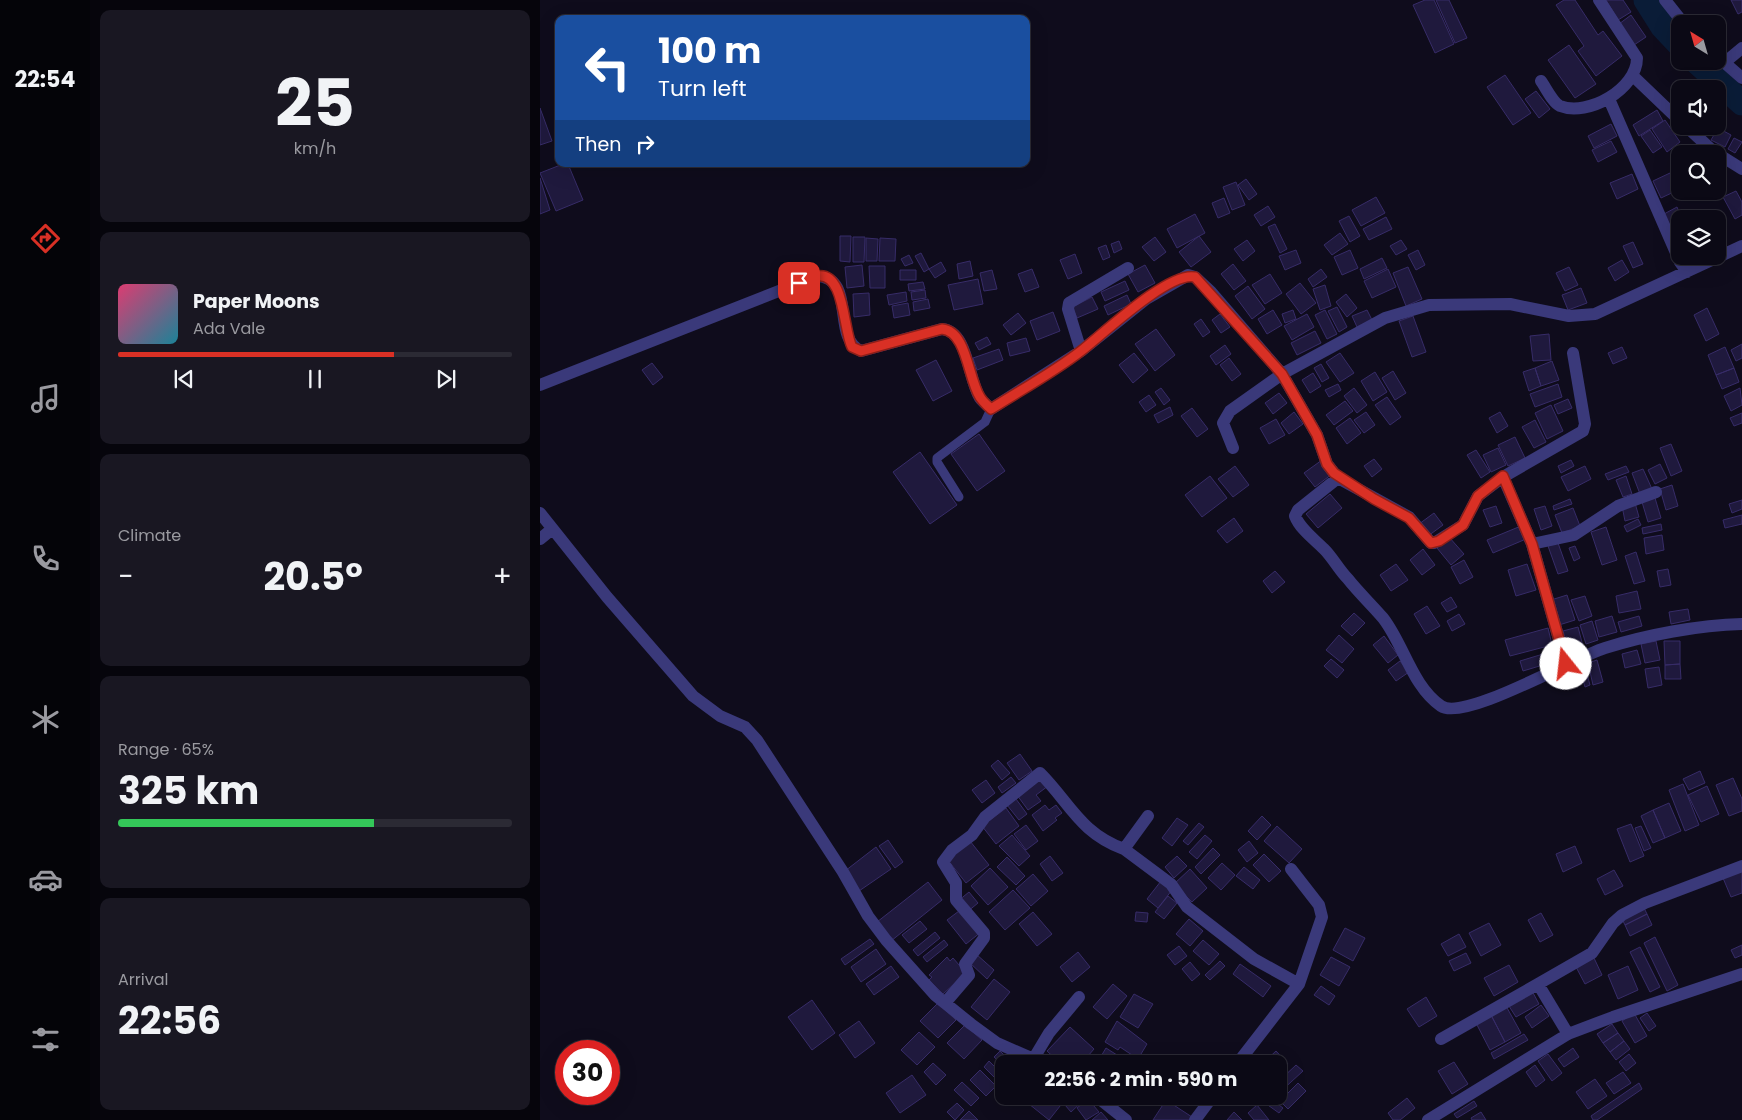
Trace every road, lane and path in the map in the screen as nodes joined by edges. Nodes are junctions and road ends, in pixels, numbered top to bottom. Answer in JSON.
{"nodes":[{"id":1,"x":1599,"y":0,"type":"edge"},
{"id":2,"x":1665,"y":0,"type":"edge"},
{"id":3,"x":1677,"y":15,"type":"edge"},
{"id":4,"x":1742,"y":48,"type":"edge"},
{"id":5,"x":1726,"y":57,"type":"edge"},
{"id":6,"x":1726,"y":64,"type":"edge"},
{"id":7,"x":1633,"y":76,"type":"junction"},
{"id":8,"x":1742,"y":78,"type":"edge"},
{"id":9,"x":1541,"y":82,"type":"dead end"},
{"id":10,"x":1609,"y":99,"type":"junction"},
{"id":11,"x":1671,"y":112,"type":"edge"},
{"id":12,"x":1696,"y":135,"type":"edge"},
{"id":13,"x":1707,"y":145,"type":"edge"},
{"id":14,"x":1726,"y":159,"type":"edge"},
{"id":15,"x":1742,"y":169,"type":"edge"},
{"id":16,"x":1742,"y":246,"type":"edge"},
{"id":17,"x":1128,"y":268,"type":"dead end"},
{"id":18,"x":1686,"y":272,"type":"junction"},
{"id":19,"x":1081,"y":351,"type":"junction"},
{"id":20,"x":1573,"y":353,"type":"dead end"},
{"id":21,"x":1282,"y":374,"type":"junction"},
{"id":22,"x":540,"y":385,"type":"edge"},
{"id":23,"x":991,"y":409,"type":"junction"},
{"id":24,"x":1233,"y":448,"type":"dead end"},
{"id":25,"x":1503,"y":476,"type":"junction"},
{"id":26,"x":1338,"y":478,"type":"junction"},
{"id":27,"x":1656,"y":492,"type":"dead end"},
{"id":28,"x":960,"y":497,"type":"dead end"},
{"id":29,"x":540,"y":513,"type":"edge"},
{"id":30,"x":551,"y":530,"type":"junction"},
{"id":31,"x":540,"y":539,"type":"edge"},
{"id":32,"x":1532,"y":544,"type":"junction"},
{"id":33,"x":1742,"y":624,"type":"edge"},
{"id":34,"x":1566,"y":664,"type":"junction"},
{"id":35,"x":1148,"y":816,"type":"dead end"},
{"id":36,"x":1124,"y":849,"type":"junction"},
{"id":37,"x":1742,"y":866,"type":"edge"},
{"id":38,"x":1291,"y":869,"type":"dead end"},
{"id":39,"x":1742,"y":974,"type":"edge"},
{"id":40,"x":1299,"y":984,"type":"junction"},
{"id":41,"x":1538,"y":984,"type":"junction"},
{"id":42,"x":1079,"y":997,"type":"dead end"},
{"id":43,"x":945,"y":1003,"type":"junction"},
{"id":44,"x":1568,"y":1034,"type":"junction"},
{"id":45,"x":1441,"y":1039,"type":"dead end"},
{"id":46,"x":1026,"y":1055,"type":"edge"},
{"id":47,"x":1042,"y":1055,"type":"edge"},
{"id":48,"x":1244,"y":1055,"type":"edge"},
{"id":49,"x":1107,"y":1105,"type":"edge"},
{"id":50,"x":1206,"y":1105,"type":"edge"},
{"id":51,"x":1126,"y":1120,"type":"edge"},
{"id":52,"x":1195,"y":1120,"type":"edge"},
{"id":53,"x":1429,"y":1120,"type":"edge"}],
"edges":[{"from":1,"to":7,"type":"street"},
{"from":2,"to":3,"type":"street"},
{"from":4,"to":5,"type":"street"},
{"from":6,"to":8,"type":"street"},
{"from":7,"to":10,"type":"street"},
{"from":7,"to":11,"type":"street"},
{"from":9,"to":10,"type":"street"},
{"from":10,"to":18,"type":"street"},
{"from":12,"to":13,"type":"street"},
{"from":14,"to":15,"type":"street"},
{"from":16,"to":18,"type":"street"},
{"from":17,"to":19,"type":"street"},
{"from":18,"to":21,"type":"street"},
{"from":19,"to":21,"type":"street"},
{"from":19,"to":23,"type":"street"},
{"from":20,"to":25,"type":"street"},
{"from":21,"to":24,"type":"street"},
{"from":21,"to":26,"type":"street"},
{"from":22,"to":23,"type":"street"},
{"from":23,"to":28,"type":"lane"},
{"from":25,"to":26,"type":"street"},
{"from":25,"to":32,"type":"street"},
{"from":26,"to":34,"type":"street"},
{"from":27,"to":32,"type":"street"},
{"from":29,"to":30,"type":"street"},
{"from":30,"to":31,"type":"street"},
{"from":30,"to":43,"type":"street"},
{"from":32,"to":34,"type":"street"},
{"from":33,"to":34,"type":"street"},
{"from":35,"to":36,"type":"street"},
{"from":36,"to":40,"type":"street"},
{"from":36,"to":43,"type":"street"},
{"from":37,"to":41,"type":"street"},
{"from":38,"to":40,"type":"street"},
{"from":39,"to":44,"type":"street"},
{"from":40,"to":48,"type":"street"},
{"from":41,"to":44,"type":"street"},
{"from":41,"to":45,"type":"street"},
{"from":42,"to":47,"type":"street"},
{"from":43,"to":46,"type":"street"},
{"from":44,"to":53,"type":"street"},
{"from":49,"to":51,"type":"street"},
{"from":50,"to":52,"type":"street"}]}
